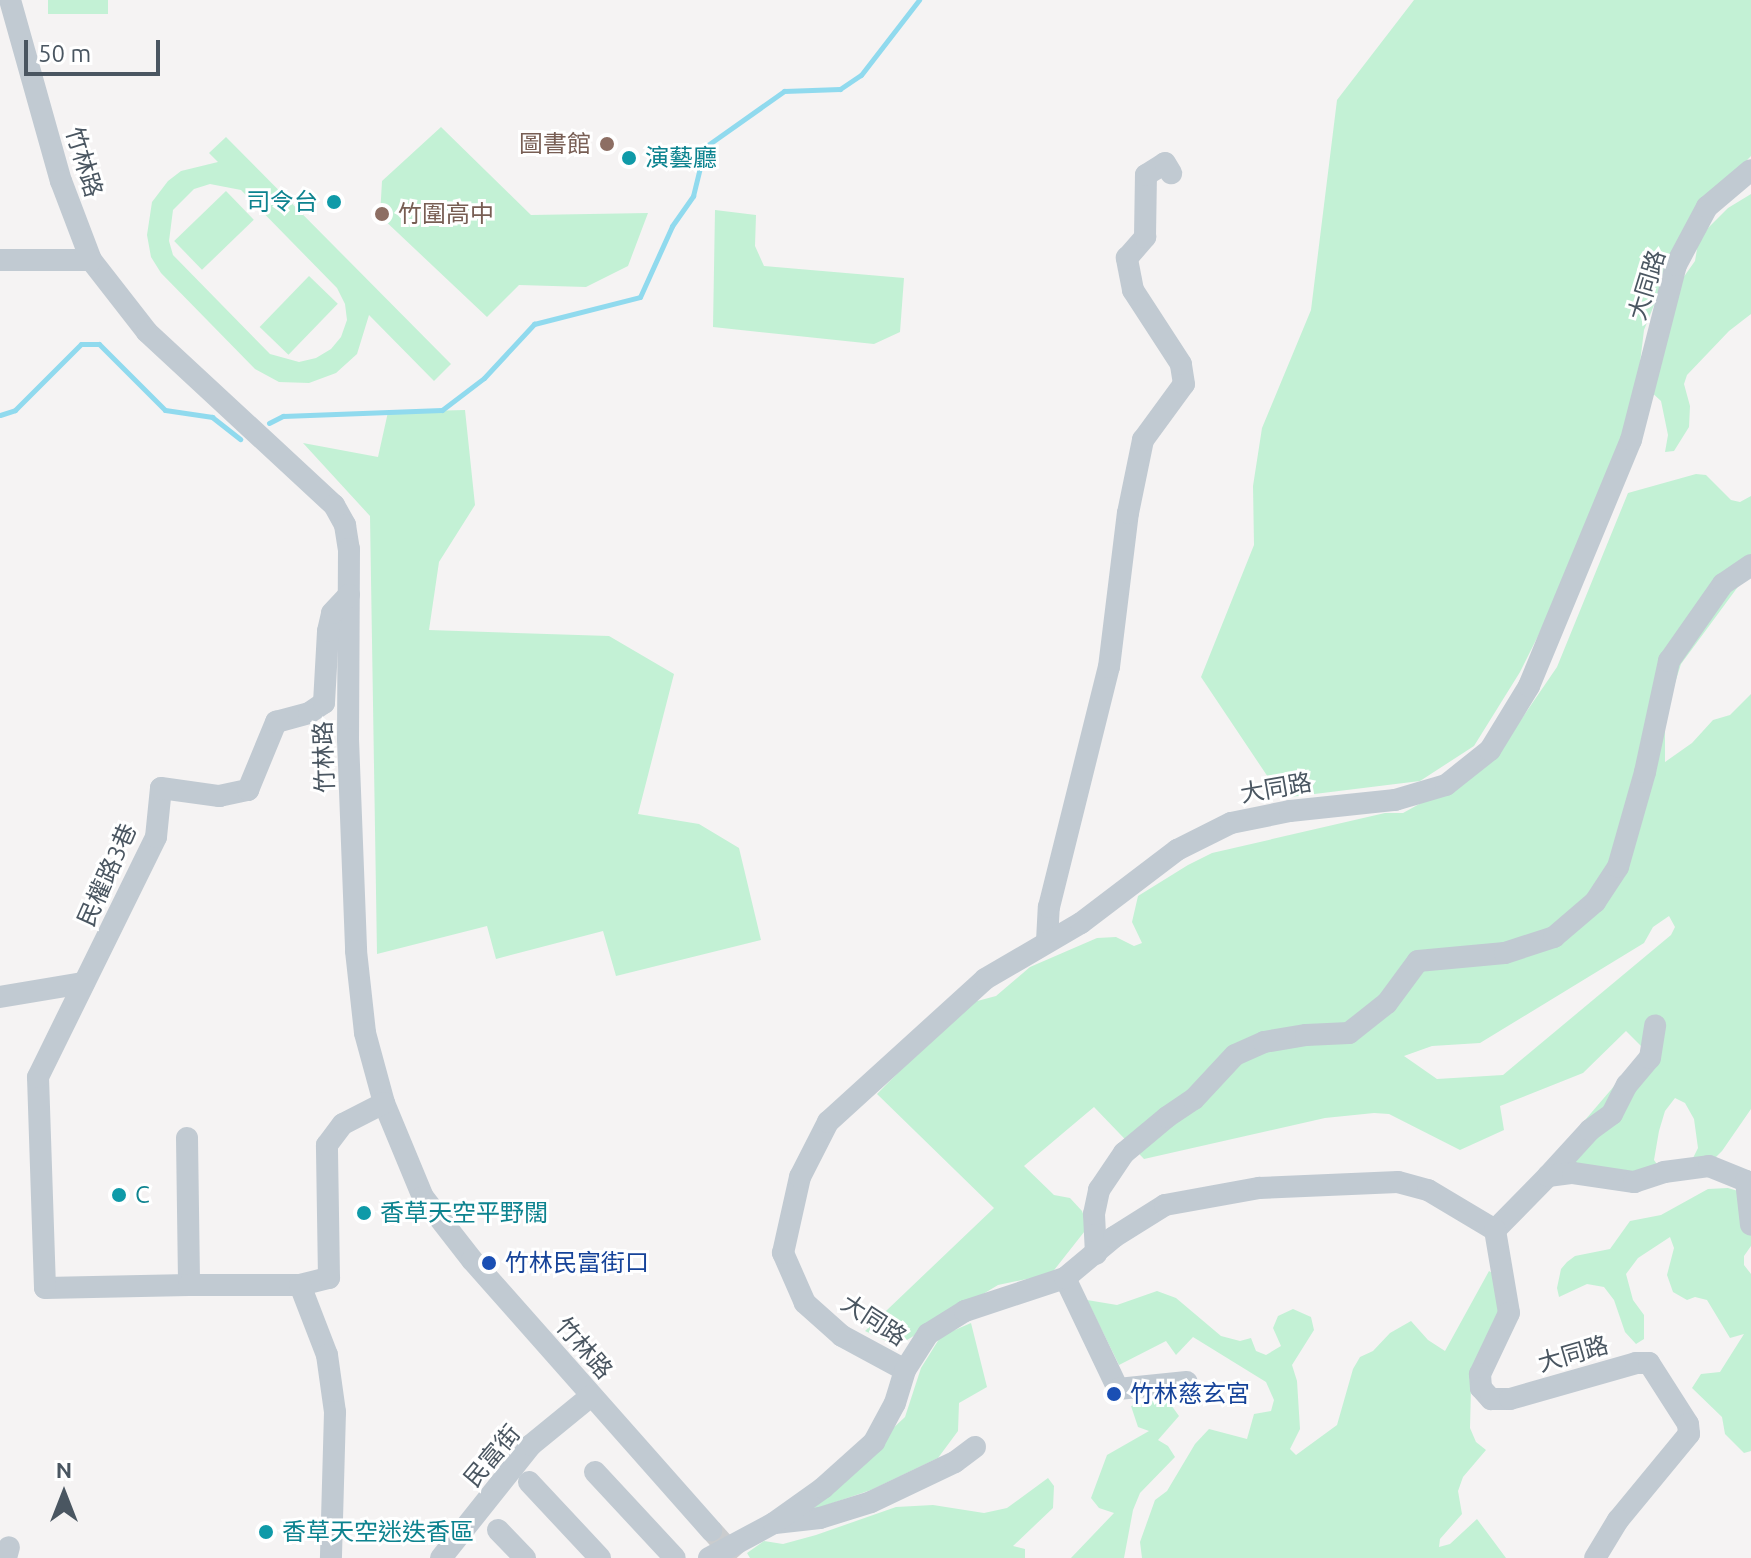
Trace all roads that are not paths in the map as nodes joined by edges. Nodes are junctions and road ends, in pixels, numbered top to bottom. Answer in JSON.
{"nodes":[{"id":1,"x":10,"y":0,"type":"edge"},
{"id":2,"x":1751,"y":170,"type":"edge"},
{"id":3,"x":1171,"y":173,"type":"dead end"},
{"id":4,"x":0,"y":260,"type":"edge"},
{"id":5,"x":91,"y":260,"type":"junction"},
{"id":6,"x":1751,"y":565,"type":"edge"},
{"id":7,"x":349,"y":595,"type":"junction"},
{"id":8,"x":1047,"y":941,"type":"junction"},
{"id":9,"x":84,"y":983,"type":"junction"},
{"id":10,"x":0,"y":997,"type":"edge"},
{"id":11,"x":1655,"y":1025,"type":"dead end"},
{"id":12,"x":384,"y":1103,"type":"junction"},
{"id":13,"x":187,"y":1138,"type":"dead end"},
{"id":14,"x":1548,"y":1176,"type":"junction"},
{"id":15,"x":1751,"y":1225,"type":"edge"},
{"id":16,"x":1495,"y":1230,"type":"junction"},
{"id":17,"x":1096,"y":1254,"type":"junction"},
{"id":18,"x":1065,"y":1278,"type":"junction"},
{"id":19,"x":189,"y":1285,"type":"junction"},
{"id":20,"x":300,"y":1285,"type":"junction"},
{"id":21,"x":905,"y":1370,"type":"junction"},
{"id":22,"x":1187,"y":1382,"type":"dead end"},
{"id":23,"x":591,"y":1396,"type":"junction"},
{"id":24,"x":975,"y":1447,"type":"dead end"},
{"id":25,"x":595,"y":1472,"type":"dead end"},
{"id":26,"x":529,"y":1482,"type":"dead end"},
{"id":27,"x":774,"y":1523,"type":"junction"},
{"id":28,"x":705,"y":1526,"type":"tunnel mouth"},
{"id":29,"x":498,"y":1530,"type":"dead end"},
{"id":30,"x":331,"y":1558,"type":"edge"},
{"id":31,"x":441,"y":1558,"type":"edge"},
{"id":32,"x":525,"y":1558,"type":"edge"},
{"id":33,"x":600,"y":1558,"type":"edge"},
{"id":34,"x":675,"y":1558,"type":"edge"},
{"id":35,"x":709,"y":1558,"type":"edge"},
{"id":36,"x":1595,"y":1558,"type":"edge"}],
"edges":[{"from":1,"to":5,"type":"street","name":"竹林路"},
{"from":2,"to":8,"type":"street","name":"大同路"},
{"from":3,"to":8,"type":"street"},
{"from":4,"to":5,"type":"street"},
{"from":5,"to":7,"type":"street","name":"竹林路"},
{"from":6,"to":17,"type":"street"},
{"from":7,"to":9,"type":"street","name":"民權路3巷"},
{"from":7,"to":12,"type":"street","name":"竹林路"},
{"from":8,"to":21,"type":"street","name":"大同路"},
{"from":9,"to":10,"type":"street"},
{"from":9,"to":19,"type":"street"},
{"from":11,"to":14,"type":"street"},
{"from":12,"to":20,"type":"street"},
{"from":12,"to":23,"type":"street","name":"竹林路"},
{"from":13,"to":19,"type":"street"},
{"from":14,"to":15,"type":"street"},
{"from":14,"to":16,"type":"street"},
{"from":16,"to":17,"type":"street","name":"大同路"},
{"from":16,"to":36,"type":"street","name":"大同路"},
{"from":17,"to":18,"type":"street","name":"大同路"},
{"from":18,"to":21,"type":"street","name":"大同路"},
{"from":18,"to":22,"type":"street"},
{"from":19,"to":20,"type":"street"},
{"from":20,"to":30,"type":"street"},
{"from":21,"to":27,"type":"street","name":"大同路"},
{"from":23,"to":28,"type":"street","name":"竹林路"},
{"from":23,"to":31,"type":"street","name":"民富街"},
{"from":24,"to":27,"type":"street"},
{"from":25,"to":34,"type":"street"},
{"from":26,"to":33,"type":"street"},
{"from":27,"to":35,"type":"street","name":"大同路"},
{"from":29,"to":32,"type":"street"}]}
